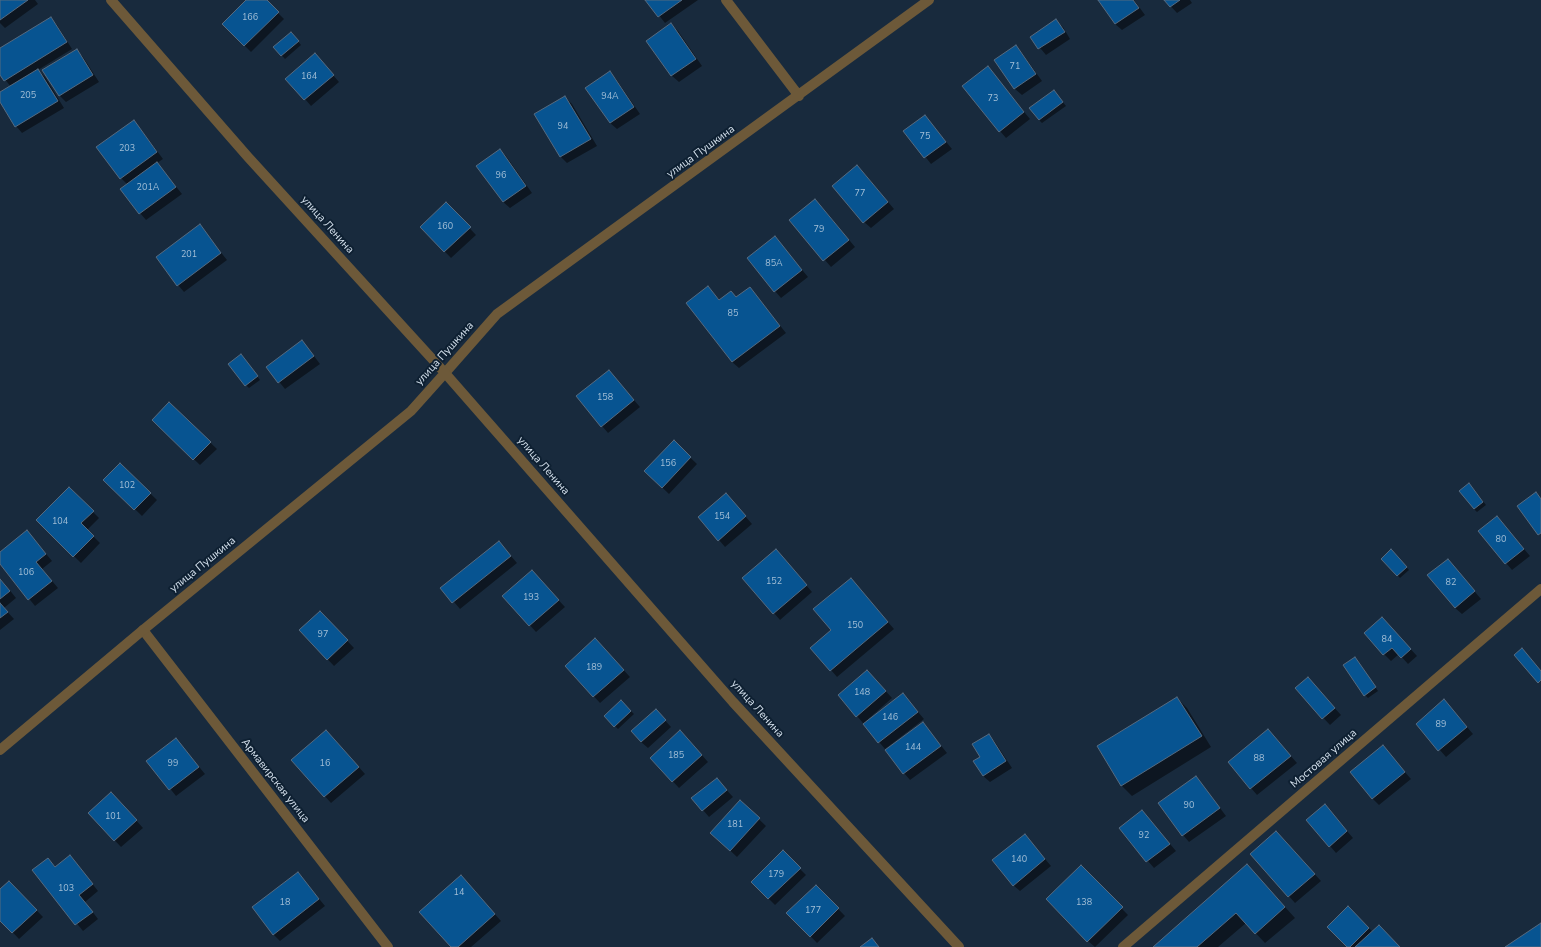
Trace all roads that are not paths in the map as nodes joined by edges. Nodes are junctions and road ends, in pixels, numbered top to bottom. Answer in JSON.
{"nodes":[{"id":1,"x":111,"y":0,"type":"edge"},
{"id":2,"x":726,"y":0,"type":"edge"},
{"id":3,"x":929,"y":0,"type":"edge"},
{"id":4,"x":799,"y":96,"type":"junction"},
{"id":5,"x":445,"y":373,"type":"junction"},
{"id":6,"x":1541,"y":589,"type":"edge"},
{"id":7,"x":143,"y":630,"type":"junction"},
{"id":8,"x":0,"y":750,"type":"edge"},
{"id":9,"x":388,"y":947,"type":"edge"},
{"id":10,"x":959,"y":947,"type":"edge"},
{"id":11,"x":1123,"y":947,"type":"edge"}],
"edges":[{"from":1,"to":5,"type":"street","name":"улица Ленина"},
{"from":2,"to":4,"type":"street"},
{"from":3,"to":4,"type":"street","name":"улица Пушкина"},
{"from":4,"to":5,"type":"street","name":"улица Пушкина"},
{"from":5,"to":7,"type":"street","name":"улица Пушкина"},
{"from":5,"to":10,"type":"street","name":"улица Ленина"},
{"from":6,"to":11,"type":"street","name":"Мостовая улица"},
{"from":7,"to":8,"type":"street","name":"улица Пушкина"},
{"from":7,"to":9,"type":"street","name":"Армавирская улица"}]}
